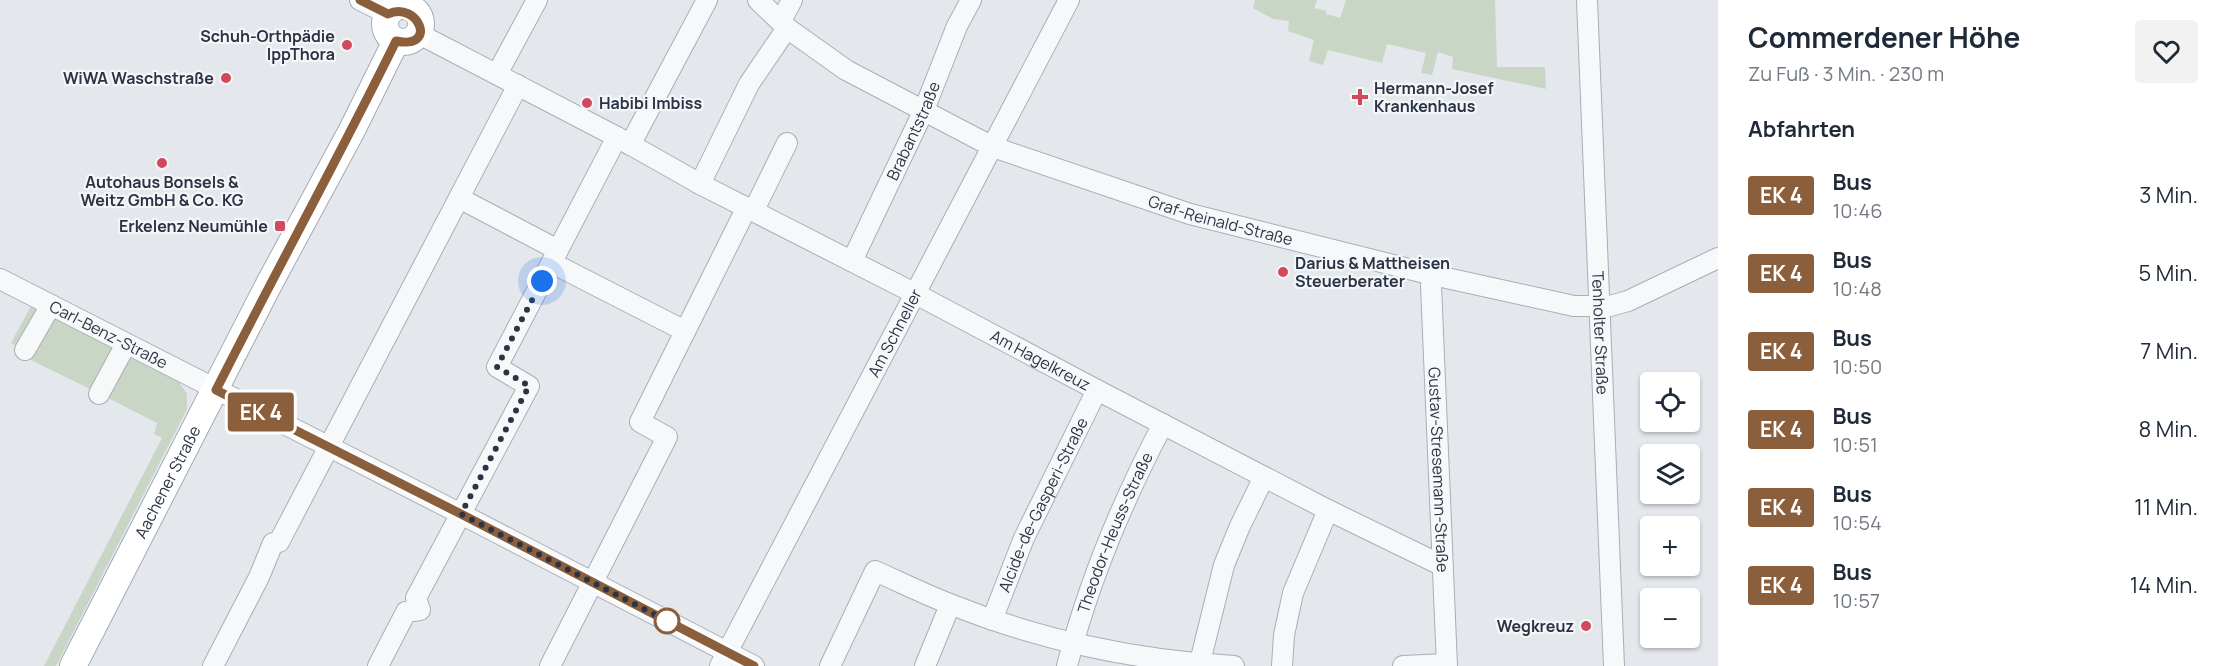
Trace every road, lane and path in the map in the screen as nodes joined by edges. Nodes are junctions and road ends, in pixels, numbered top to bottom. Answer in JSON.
{"nodes":[{"id":1,"x":360,"y":0,"type":"edge"},
{"id":2,"x":537,"y":0,"type":"edge"},
{"id":3,"x":707,"y":0,"type":"edge"},
{"id":4,"x":758,"y":0,"type":"edge"},
{"id":5,"x":792,"y":0,"type":"edge"},
{"id":6,"x":971,"y":0,"type":"edge"},
{"id":7,"x":1069,"y":0,"type":"edge"},
{"id":8,"x":1587,"y":0,"type":"edge"},
{"id":9,"x":407,"y":20,"type":"edge"},
{"id":10,"x":784,"y":24,"type":"junction"},
{"id":11,"x":497,"y":74,"type":"junction"},
{"id":12,"x":518,"y":85,"type":"junction"},
{"id":13,"x":924,"y":110,"type":"junction"},
{"id":14,"x":624,"y":141,"type":"junction"},
{"id":15,"x":787,"y":143,"type":"dead end"},
{"id":16,"x":993,"y":147,"type":"junction"},
{"id":17,"x":700,"y":184,"type":"junction"},
{"id":18,"x":459,"y":198,"type":"junction"},
{"id":19,"x":750,"y":209,"type":"junction"},
{"id":20,"x":555,"y":256,"type":"junction"},
{"id":21,"x":1718,"y":258,"type":"edge"},
{"id":22,"x":852,"y":261,"type":"junction"},
{"id":23,"x":1433,"y":275,"type":"junction"},
{"id":24,"x":0,"y":279,"type":"edge"},
{"id":25,"x":914,"y":292,"type":"junction"},
{"id":26,"x":51,"y":305,"type":"junction"},
{"id":27,"x":1600,"y":306,"type":"junction"},
{"id":28,"x":685,"y":331,"type":"junction"},
{"id":29,"x":126,"y":344,"type":"junction"},
{"id":30,"x":26,"y":351,"type":"dead end"},
{"id":31,"x":216,"y":390,"type":"junction"},
{"id":32,"x":1097,"y":390,"type":"junction"},
{"id":33,"x":99,"y":394,"type":"dead end"},
{"id":34,"x":1163,"y":424,"type":"junction"},
{"id":35,"x":329,"y":447,"type":"junction"},
{"id":36,"x":1264,"y":477,"type":"junction"},
{"id":37,"x":1328,"y":510,"type":"junction"},
{"id":38,"x":461,"y":514,"type":"junction"},
{"id":39,"x":1441,"y":565,"type":"junction"},
{"id":40,"x":592,"y":583,"type":"junction"},
{"id":41,"x":950,"y":605,"type":"junction"},
{"id":42,"x":992,"y":620,"type":"junction"},
{"id":43,"x":1073,"y":642,"type":"junction"},
{"id":44,"x":724,"y":658,"type":"edge"},
{"id":45,"x":1199,"y":665,"type":"edge"},
{"id":46,"x":1447,"y":665,"type":"edge"},
{"id":47,"x":73,"y":666,"type":"edge"},
{"id":48,"x":213,"y":666,"type":"edge"},
{"id":49,"x":378,"y":666,"type":"edge"},
{"id":50,"x":550,"y":666,"type":"edge"},
{"id":51,"x":754,"y":666,"type":"edge"},
{"id":52,"x":830,"y":666,"type":"edge"},
{"id":53,"x":925,"y":666,"type":"edge"},
{"id":54,"x":1066,"y":666,"type":"edge"},
{"id":55,"x":1234,"y":666,"type":"edge"},
{"id":56,"x":1282,"y":666,"type":"edge"},
{"id":57,"x":1404,"y":666,"type":"edge"},
{"id":58,"x":1614,"y":666,"type":"edge"}],
"edges":[{"from":1,"to":9,"type":"street","name":"Am Hagelkreuz"},
{"from":2,"to":11,"type":"street"},
{"from":3,"to":14,"type":"street"},
{"from":4,"to":10,"type":"street","name":"Graf-Reinald-Straße"},
{"from":5,"to":10,"type":"street"},
{"from":6,"to":13,"type":"street","name":"Brabantstraße"},
{"from":7,"to":16,"type":"street","name":"Am Schneller"},
{"from":8,"to":27,"type":"street","name":"Tenholter Straße"},
{"from":9,"to":11,"type":"street","name":"Am Hagelkreuz"},
{"from":9,"to":31,"type":"main road","name":"Aachener Straße"},
{"from":10,"to":13,"type":"street","name":"Graf-Reinald-Straße"},
{"from":10,"to":17,"type":"street"},
{"from":11,"to":12,"type":"street","name":"Am Hagelkreuz"},
{"from":12,"to":14,"type":"street","name":"Am Hagelkreuz"},
{"from":12,"to":18,"type":"street"},
{"from":13,"to":16,"type":"street","name":"Graf-Reinald-Straße"},
{"from":13,"to":22,"type":"street","name":"Brabantstraße"},
{"from":14,"to":17,"type":"street","name":"Am Hagelkreuz"},
{"from":14,"to":20,"type":"street"},
{"from":15,"to":19,"type":"street"},
{"from":16,"to":23,"type":"street","name":"Graf-Reinald-Straße"},
{"from":16,"to":25,"type":"street","name":"Am Schneller"},
{"from":17,"to":19,"type":"street","name":"Am Hagelkreuz"},
{"from":18,"to":20,"type":"street"},
{"from":18,"to":35,"type":"street"},
{"from":19,"to":22,"type":"street","name":"Am Hagelkreuz"},
{"from":19,"to":28,"type":"street"},
{"from":20,"to":28,"type":"street"},
{"from":20,"to":38,"type":"street"},
{"from":21,"to":27,"type":"street","name":"Graf-Reinald-Straße"},
{"from":22,"to":25,"type":"street","name":"Am Hagelkreuz"},
{"from":23,"to":27,"type":"street","name":"Graf-Reinald-Straße"},
{"from":23,"to":39,"type":"street","name":"Gustav-Stresemann-Straße"},
{"from":24,"to":26,"type":"street","name":"Carl-Benz-Straße"},
{"from":25,"to":32,"type":"street","name":"Am Hagelkreuz"},
{"from":25,"to":44,"type":"street","name":"Am Schneller"},
{"from":26,"to":29,"type":"street","name":"Carl-Benz-Straße"},
{"from":26,"to":30,"type":"street"},
{"from":27,"to":58,"type":"street","name":"Tenholter Straße"},
{"from":28,"to":40,"type":"street"},
{"from":29,"to":31,"type":"street","name":"Carl-Benz-Straße"},
{"from":29,"to":33,"type":"street"},
{"from":31,"to":35,"type":"street","name":"Carl-Benz-Straße"},
{"from":31,"to":47,"type":"main road","name":"Aachener Straße"},
{"from":32,"to":34,"type":"street","name":"Am Hagelkreuz"},
{"from":32,"to":42,"type":"street","name":"Alcide-de-Gasperi-Straße"},
{"from":34,"to":36,"type":"street","name":"Am Hagelkreuz"},
{"from":34,"to":43,"type":"street","name":"Theodor-Heuss-Straße"},
{"from":35,"to":38,"type":"street","name":"Carl-Benz-Straße"},
{"from":35,"to":48,"type":"street"},
{"from":36,"to":37,"type":"street","name":"Am Hagelkreuz"},
{"from":36,"to":45,"type":"street"},
{"from":37,"to":39,"type":"street","name":"Am Hagelkreuz"},
{"from":37,"to":56,"type":"street"},
{"from":38,"to":40,"type":"street","name":"Carl-Benz-Straße"},
{"from":38,"to":49,"type":"street"},
{"from":39,"to":46,"type":"street","name":"Gustav-Stresemann-Straße"},
{"from":40,"to":44,"type":"street","name":"Carl-Benz-Straße"},
{"from":40,"to":50,"type":"street"},
{"from":41,"to":42,"type":"street"},
{"from":41,"to":52,"type":"street"},
{"from":41,"to":53,"type":"street"},
{"from":42,"to":43,"type":"street"},
{"from":43,"to":45,"type":"street"},
{"from":43,"to":54,"type":"street","name":"Theodor-Heuss-Straße"},
{"from":44,"to":51,"type":"street"},
{"from":45,"to":55,"type":"street"},
{"from":46,"to":57,"type":"street"}]}
